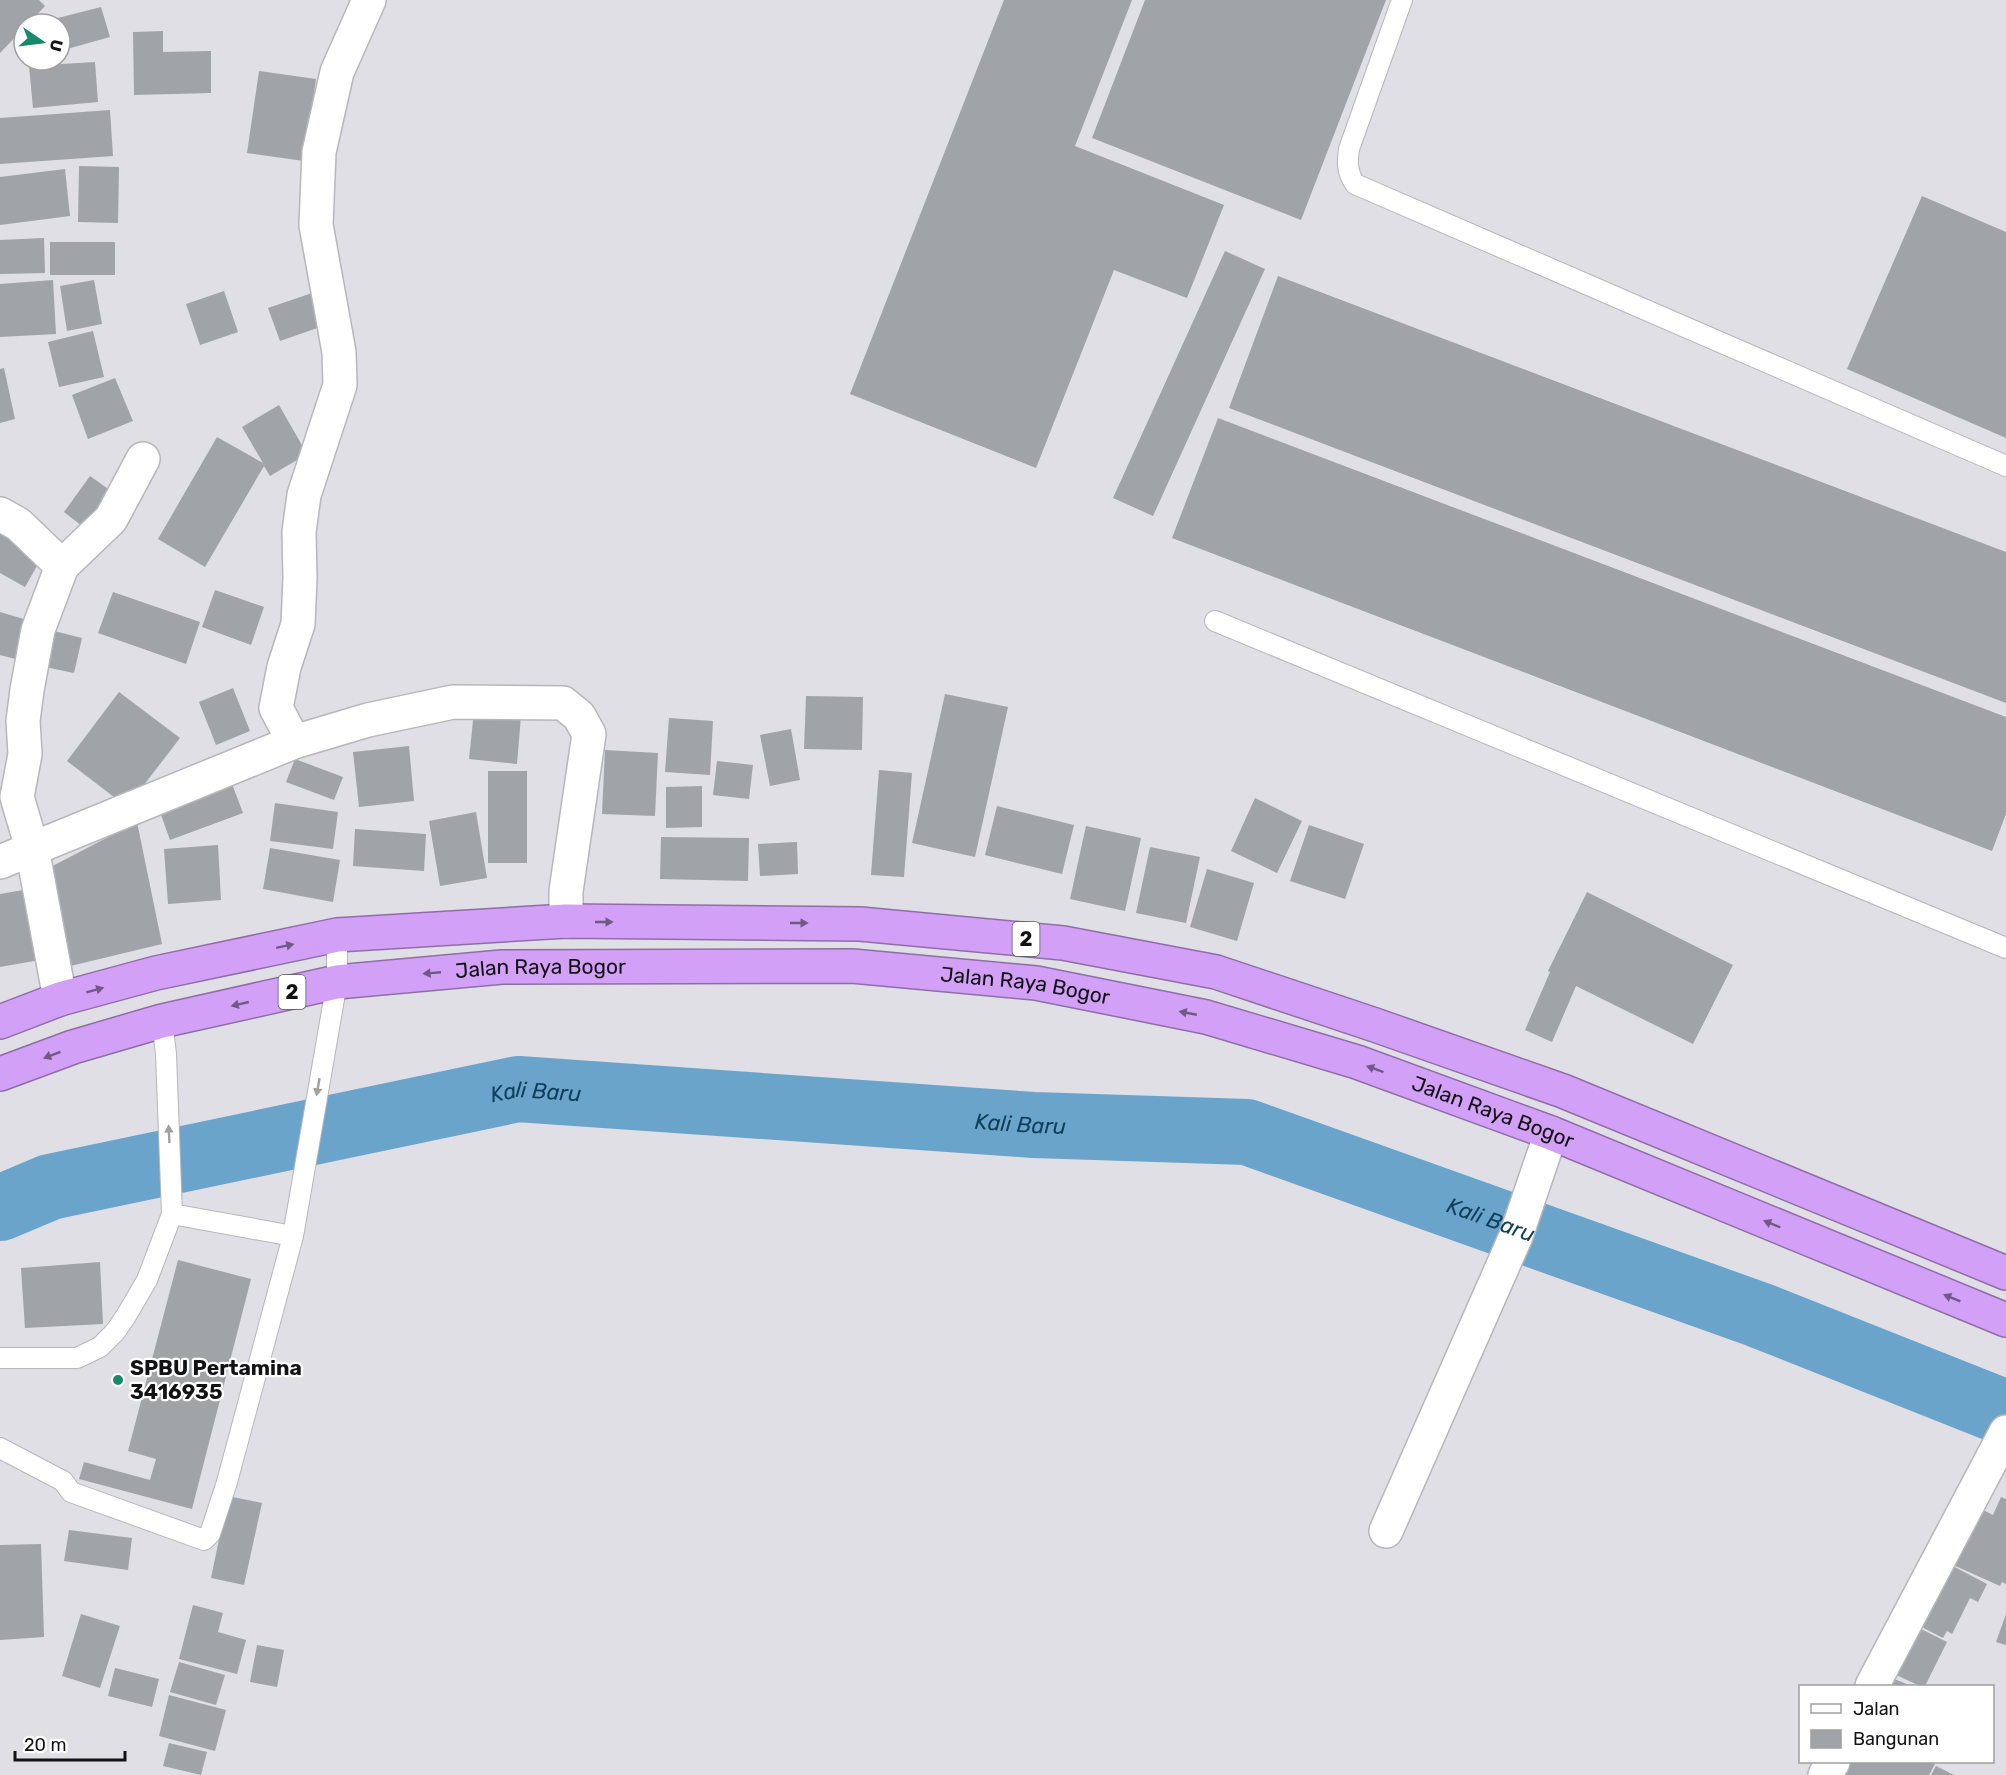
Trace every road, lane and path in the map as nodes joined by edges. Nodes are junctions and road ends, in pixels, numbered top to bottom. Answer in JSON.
{"nodes":[{"id":1,"x":369,"y":0,"type":"edge"},
{"id":2,"x":1402,"y":0,"type":"edge"},
{"id":3,"x":143,"y":459,"type":"dead end"},
{"id":4,"x":2006,"y":466,"type":"edge"},
{"id":5,"x":0,"y":514,"type":"edge"},
{"id":6,"x":62,"y":566,"type":"junction"},
{"id":7,"x":1215,"y":621,"type":"dead end"},
{"id":8,"x":294,"y":742,"type":"junction"},
{"id":9,"x":32,"y":849,"type":"junction"},
{"id":10,"x":0,"y":862,"type":"edge"},
{"id":11,"x":566,"y":921,"type":"junction"},
{"id":12,"x":500,"y":925,"type":"junction"},
{"id":13,"x":337,"y":935,"type":"junction"},
{"id":14,"x":2006,"y":948,"type":"edge"},
{"id":15,"x":502,"y":967,"type":"junction"},
{"id":16,"x":337,"y":982,"type":"junction"},
{"id":17,"x":60,"y":999,"type":"junction"},
{"id":18,"x":162,"y":1021,"type":"junction"},
{"id":19,"x":0,"y":1022,"type":"edge"},
{"id":20,"x":0,"y":1074,"type":"edge"},
{"id":21,"x":1551,"y":1133,"type":"junction"},
{"id":22,"x":172,"y":1214,"type":"junction"},
{"id":23,"x":293,"y":1236,"type":"junction"},
{"id":24,"x":2006,"y":1273,"type":"edge"},
{"id":25,"x":2006,"y":1320,"type":"edge"},
{"id":26,"x":0,"y":1358,"type":"edge"},
{"id":27,"x":2006,"y":1432,"type":"edge"},
{"id":28,"x":0,"y":1448,"type":"edge"},
{"id":29,"x":1386,"y":1531,"type":"dead end"},
{"id":30,"x":1873,"y":1685,"type":"edge"}],
"edges":[{"from":1,"to":8,"type":"street"},
{"from":2,"to":4,"type":"lane"},
{"from":3,"to":6,"type":"street"},
{"from":5,"to":6,"type":"street"},
{"from":6,"to":9,"type":"street"},
{"from":7,"to":14,"type":"lane"},
{"from":8,"to":9,"type":"street"},
{"from":8,"to":11,"type":"street"},
{"from":9,"to":10,"type":"street"},
{"from":9,"to":17,"type":"street"},
{"from":11,"to":12,"type":"highway","name":"Jalan Raya Bogor","number":"2"},
{"from":11,"to":24,"type":"highway","name":"Jalan Raya Bogor","number":"2","one_way":true},
{"from":12,"to":13,"type":"highway","name":"Jalan Raya Bogor","number":"2"},
{"from":12,"to":15,"type":"highway"},
{"from":13,"to":16,"type":"lane"},
{"from":17,"to":13,"type":"highway","name":"Jalan Raya Bogor","number":"2","one_way":true},
{"from":15,"to":16,"type":"highway","name":"Jalan Raya Bogor","number":"2","one_way":true},
{"from":21,"to":15,"type":"highway","name":"Jalan Raya Bogor","number":"2","one_way":true},
{"from":16,"to":18,"type":"highway","name":"Jalan Raya Bogor","number":"2","one_way":true},
{"from":16,"to":23,"type":"lane","one_way":true},
{"from":17,"to":19,"type":"highway","name":"Jalan Raya Bogor","number":"2"},
{"from":18,"to":20,"type":"highway","name":"Jalan Raya Bogor","number":"2","one_way":true},
{"from":22,"to":18,"type":"lane","one_way":true},
{"from":25,"to":21,"type":"highway","name":"Jalan Raya Bogor","number":"2","one_way":true},
{"from":21,"to":29,"type":"street"},
{"from":22,"to":23,"type":"lane"},
{"from":22,"to":26,"type":"lane"},
{"from":23,"to":28,"type":"lane"},
{"from":27,"to":30,"type":"street"}]}
